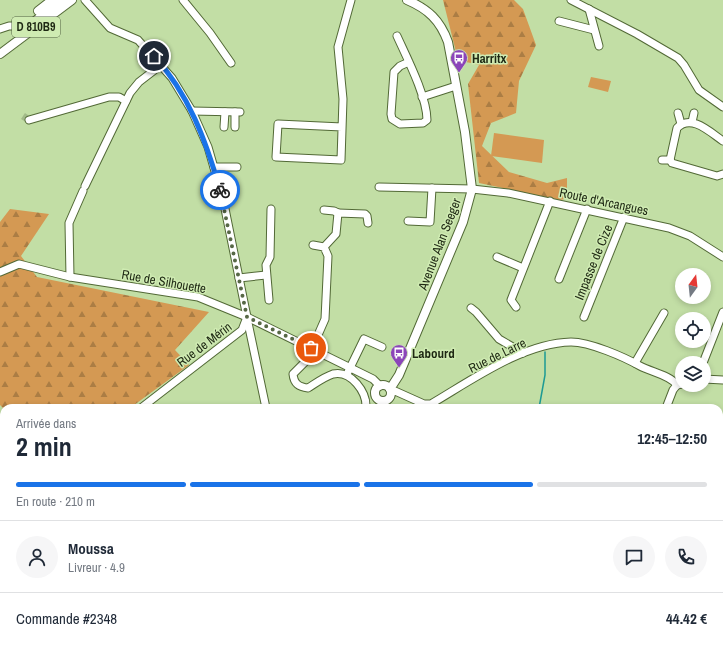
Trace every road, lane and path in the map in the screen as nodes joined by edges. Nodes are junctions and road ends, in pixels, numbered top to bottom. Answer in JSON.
{"nodes":[{"id":1,"x":52,"y":0,"type":"edge"},
{"id":2,"x":61,"y":0,"type":"edge"},
{"id":3,"x":72,"y":0,"type":"edge"},
{"id":4,"x":85,"y":0,"type":"edge"},
{"id":5,"x":183,"y":0,"type":"edge"},
{"id":6,"x":351,"y":0,"type":"edge"},
{"id":7,"x":407,"y":0,"type":"edge"},
{"id":8,"x":571,"y":0,"type":"edge"},
{"id":9,"x":589,"y":9,"type":"junction"},
{"id":10,"x":559,"y":21,"type":"dead end"},
{"id":11,"x":24,"y":26,"type":"junction"},
{"id":12,"x":0,"y":29,"type":"edge"},
{"id":13,"x":594,"y":30,"type":"junction"},
{"id":14,"x":397,"y":36,"type":"dead end"},
{"id":15,"x":12,"y":40,"type":"junction"},
{"id":16,"x":599,"y":46,"type":"dead end"},
{"id":17,"x":0,"y":50,"type":"edge"},
{"id":18,"x":0,"y":54,"type":"edge"},
{"id":19,"x":409,"y":62,"type":"junction"},
{"id":20,"x":231,"y":63,"type":"dead end"},
{"id":21,"x":161,"y":64,"type":"junction"},
{"id":22,"x":456,"y":86,"type":"junction"},
{"id":23,"x":422,"y":97,"type":"junction"},
{"id":24,"x":126,"y":101,"type":"junction"},
{"id":25,"x":723,"y":107,"type":"edge"},
{"id":26,"x":192,"y":111,"type":"junction"},
{"id":27,"x":225,"y":112,"type":"junction"},
{"id":28,"x":678,"y":113,"type":"dead end"},
{"id":29,"x":694,"y":113,"type":"dead end"},
{"id":30,"x":29,"y":120,"type":"dead end"},
{"id":31,"x":692,"y":122,"type":"junction"},
{"id":32,"x":681,"y":124,"type":"junction"},
{"id":33,"x":224,"y":127,"type":"dead end"},
{"id":34,"x":235,"y":127,"type":"dead end"},
{"id":35,"x":342,"y":127,"type":"junction"},
{"id":36,"x":723,"y":141,"type":"edge"},
{"id":37,"x":662,"y":160,"type":"dead end"},
{"id":38,"x":670,"y":160,"type":"junction"},
{"id":39,"x":214,"y":167,"type":"junction"},
{"id":40,"x":237,"y":167,"type":"dead end"},
{"id":41,"x":723,"y":174,"type":"edge"},
{"id":42,"x":379,"y":187,"type":"dead end"},
{"id":43,"x":432,"y":188,"type":"junction"},
{"id":44,"x":472,"y":189,"type":"junction"},
{"id":45,"x":550,"y":201,"type":"junction"},
{"id":46,"x":271,"y":209,"type":"dead end"},
{"id":47,"x":587,"y":209,"type":"junction"},
{"id":48,"x":324,"y":210,"type":"dead end"},
{"id":49,"x":338,"y":213,"type":"junction"},
{"id":50,"x":624,"y":217,"type":"junction"},
{"id":51,"x":408,"y":221,"type":"dead end"},
{"id":52,"x":368,"y":223,"type":"dead end"},
{"id":53,"x":313,"y":245,"type":"dead end"},
{"id":54,"x":324,"y":247,"type":"junction"},
{"id":55,"x":723,"y":256,"type":"edge"},
{"id":56,"x":497,"y":257,"type":"dead end"},
{"id":57,"x":523,"y":268,"type":"junction"},
{"id":58,"x":0,"y":272,"type":"edge"},
{"id":59,"x":266,"y":275,"type":"junction"},
{"id":60,"x":70,"y":277,"type":"junction"},
{"id":61,"x":239,"y":278,"type":"junction"},
{"id":62,"x":559,"y":279,"type":"dead end"},
{"id":63,"x":269,"y":300,"type":"dead end"},
{"id":64,"x":516,"y":307,"type":"dead end"},
{"id":65,"x":471,"y":308,"type":"dead end"},
{"id":66,"x":723,"y":312,"type":"edge"},
{"id":67,"x":664,"y":313,"type":"dead end"},
{"id":68,"x":247,"y":317,"type":"junction"},
{"id":69,"x":584,"y":317,"type":"dead end"},
{"id":70,"x":382,"y":347,"type":"dead end"},
{"id":71,"x":311,"y":348,"type":"junction"},
{"id":72,"x":523,"y":353,"type":"junction"},
{"id":73,"x":706,"y":356,"type":"edge"},
{"id":74,"x":638,"y":364,"type":"junction"},
{"id":75,"x":349,"y":368,"type":"junction"},
{"id":76,"x":346,"y":377,"type":"junction"},
{"id":77,"x":711,"y":379,"type":"edge"},
{"id":78,"x":723,"y":380,"type":"edge"},
{"id":79,"x":675,"y":382,"type":"edge"},
{"id":80,"x":380,"y":386,"type":"junction"},
{"id":81,"x":675,"y":388,"type":"edge"},
{"id":82,"x":390,"y":390,"type":"junction"},
{"id":83,"x":146,"y":404,"type":"edge"},
{"id":84,"x":265,"y":404,"type":"edge"},
{"id":85,"x":365,"y":404,"type":"edge"},
{"id":86,"x":383,"y":404,"type":"edge"},
{"id":87,"x":668,"y":404,"type":"edge"}],
"edges":[{"from":1,"to":11,"type":"main road"},
{"from":2,"to":15,"type":"main road"},
{"from":3,"to":18,"type":"main road","number":"D 810B9"},
{"from":4,"to":21,"type":"street","name":"Rue de Mérin"},
{"from":5,"to":20,"type":"street"},
{"from":6,"to":35,"type":"street"},
{"from":7,"to":22,"type":"main road","name":"Avenue Alan Seeger"},
{"from":8,"to":9,"type":"street"},
{"from":9,"to":13,"type":"street"},
{"from":9,"to":25,"type":"street"},
{"from":10,"to":13,"type":"street"},
{"from":11,"to":12,"type":"street"},
{"from":11,"to":15,"type":"main road"},
{"from":13,"to":16,"type":"street"},
{"from":14,"to":19,"type":"street"},
{"from":15,"to":17,"type":"main road"},
{"from":19,"to":23,"type":"street"},
{"from":19,"to":23,"type":"street"},
{"from":21,"to":24,"type":"street"},
{"from":21,"to":26,"type":"street","name":"Rue de Mérin"},
{"from":22,"to":23,"type":"street"},
{"from":22,"to":44,"type":"main road","name":"Avenue Alan Seeger"},
{"from":24,"to":30,"type":"street"},
{"from":24,"to":60,"type":"street"},
{"from":26,"to":27,"type":"street"},
{"from":26,"to":39,"type":"street","name":"Rue de Mérin"},
{"from":27,"to":33,"type":"street"},
{"from":27,"to":34,"type":"street"},
{"from":28,"to":32,"type":"street"},
{"from":29,"to":31,"type":"street"},
{"from":31,"to":32,"type":"street"},
{"from":31,"to":36,"type":"street"},
{"from":32,"to":38,"type":"street"},
{"from":35,"to":35,"type":"street"},
{"from":37,"to":38,"type":"street"},
{"from":38,"to":41,"type":"street"},
{"from":39,"to":40,"type":"street"},
{"from":39,"to":61,"type":"street","name":"Rue de Mérin"},
{"from":42,"to":43,"type":"street","name":"Route d'Arcangues"},
{"from":43,"to":44,"type":"street","name":"Route d'Arcangues"},
{"from":43,"to":51,"type":"street"},
{"from":44,"to":45,"type":"street","name":"Route d'Arcangues"},
{"from":44,"to":82,"type":"main road","name":"Avenue Alan Seeger"},
{"from":45,"to":47,"type":"street","name":"Route d'Arcangues"},
{"from":45,"to":57,"type":"street"},
{"from":46,"to":59,"type":"street"},
{"from":47,"to":50,"type":"street","name":"Route d'Arcangues"},
{"from":47,"to":62,"type":"street"},
{"from":48,"to":49,"type":"street"},
{"from":49,"to":52,"type":"street"},
{"from":49,"to":54,"type":"street"},
{"from":50,"to":55,"type":"street","name":"Route d'Arcangues"},
{"from":50,"to":69,"type":"street","name":"Impasse de Cize"},
{"from":53,"to":54,"type":"street"},
{"from":54,"to":71,"type":"street"},
{"from":56,"to":57,"type":"street"},
{"from":57,"to":64,"type":"street"},
{"from":58,"to":60,"type":"street","name":"Rue de Silhouette"},
{"from":59,"to":61,"type":"street"},
{"from":59,"to":63,"type":"street"},
{"from":60,"to":68,"type":"street","name":"Rue de Silhouette"},
{"from":61,"to":68,"type":"street","name":"Rue de Mérin"},
{"from":65,"to":72,"type":"street"},
{"from":66,"to":73,"type":"street"},
{"from":67,"to":74,"type":"street"},
{"from":68,"to":71,"type":"street","name":"Rue de Silhouette"},
{"from":68,"to":83,"type":"street","name":"Rue de Mérin"},
{"from":68,"to":84,"type":"street"},
{"from":70,"to":75,"type":"street"},
{"from":71,"to":75,"type":"street","name":"Rue de Silhouette"},
{"from":71,"to":76,"type":"street"},
{"from":72,"to":74,"type":"street","name":"Rue de Larre"},
{"from":72,"to":82,"type":"street","name":"Rue de Larre"},
{"from":74,"to":79,"type":"street","name":"Rue de Larre"},
{"from":75,"to":76,"type":"street"},
{"from":75,"to":80,"type":"street","name":"Rue de Silhouette"},
{"from":76,"to":85,"type":"street"},
{"from":77,"to":78,"type":"street"},
{"from":80,"to":82,"type":"main road"},
{"from":80,"to":86,"type":"main road"},
{"from":81,"to":87,"type":"street"},
{"from":82,"to":86,"type":"main road"}]}
